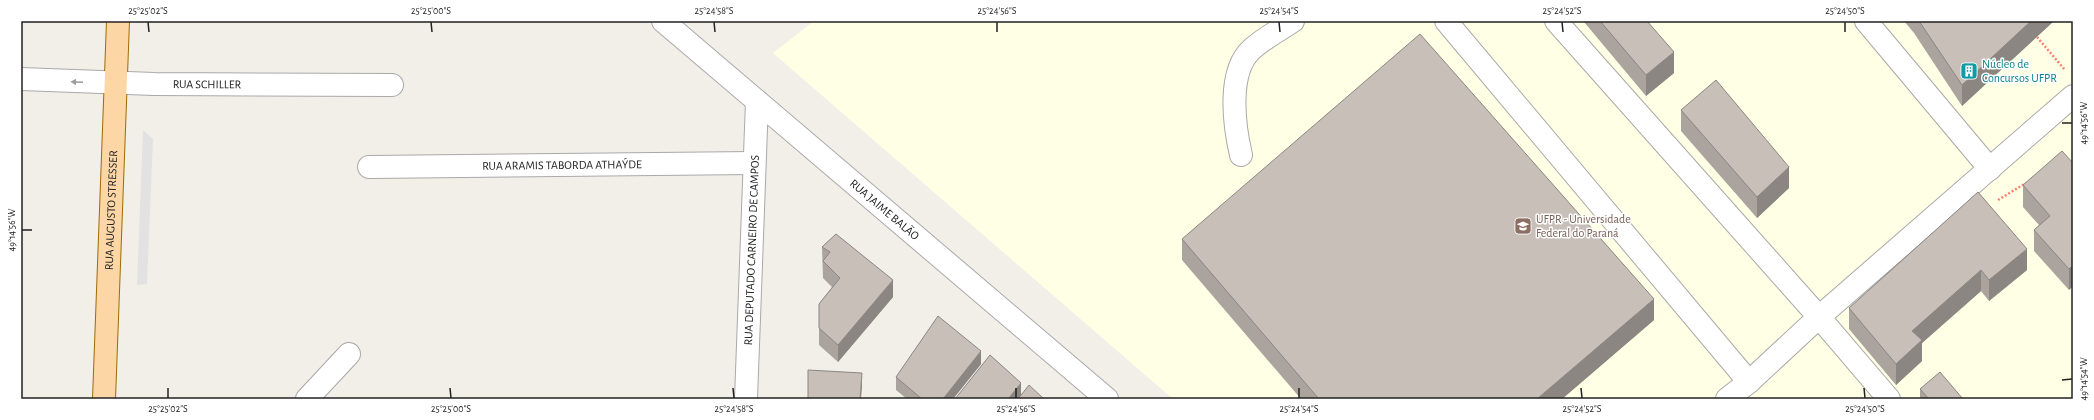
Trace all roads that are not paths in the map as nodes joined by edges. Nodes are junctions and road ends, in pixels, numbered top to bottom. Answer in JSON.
{"nodes":[{"id":1,"x":118,"y":21,"type":"edge"},
{"id":2,"x":663,"y":21,"type":"edge"},
{"id":3,"x":1293,"y":21,"type":"edge"},
{"id":4,"x":1446,"y":21,"type":"edge"},
{"id":5,"x":1556,"y":21,"type":"edge"},
{"id":6,"x":1866,"y":21,"type":"edge"},
{"id":7,"x":21,"y":79,"type":"edge"},
{"id":8,"x":116,"y":83,"type":"junction"},
{"id":9,"x":392,"y":85,"type":"dead end"},
{"id":10,"x":2073,"y":96,"type":"edge"},
{"id":11,"x":757,"y":101,"type":"junction"},
{"id":12,"x":1241,"y":155,"type":"dead end"},
{"id":13,"x":754,"y":162,"type":"junction"},
{"id":14,"x":370,"y":167,"type":"dead end"},
{"id":15,"x":1990,"y":169,"type":"junction"},
{"id":16,"x":1819,"y":317,"type":"junction"},
{"id":17,"x":349,"y":354,"type":"dead end"},
{"id":18,"x":1749,"y":382,"type":"junction"},
{"id":19,"x":104,"y":399,"type":"edge"},
{"id":20,"x":307,"y":399,"type":"edge"},
{"id":21,"x":746,"y":399,"type":"edge"},
{"id":22,"x":1107,"y":399,"type":"edge"},
{"id":23,"x":1727,"y":399,"type":"edge"},
{"id":24,"x":1890,"y":399,"type":"edge"}],
"edges":[{"from":1,"to":8,"type":"main road","name":"RUA AUGUSTO STRESSER"},
{"from":2,"to":11,"type":"street","name":"RUA JAIME BALÃO"},
{"from":3,"to":12,"type":"street"},
{"from":4,"to":18,"type":"street"},
{"from":5,"to":16,"type":"street"},
{"from":6,"to":15,"type":"street"},
{"from":8,"to":7,"type":"street","name":"RUA SCHILLER","one_way":true},
{"from":8,"to":9,"type":"street","name":"RUA SCHILLER"},
{"from":8,"to":19,"type":"main road","name":"RUA AUGUSTO STRESSER"},
{"from":10,"to":15,"type":"street"},
{"from":11,"to":13,"type":"street","name":"RUA DEPUTADO CARNEIRO DE CAMPOS"},
{"from":11,"to":22,"type":"street","name":"RUA JAIME BALÃO"},
{"from":13,"to":14,"type":"street","name":"RUA ARAMIS TABORDA ATHAÝDE"},
{"from":13,"to":21,"type":"street","name":"RUA DEPUTADO CARNEIRO DE CAMPOS"},
{"from":15,"to":16,"type":"street"},
{"from":16,"to":18,"type":"street"},
{"from":16,"to":24,"type":"street"},
{"from":17,"to":20,"type":"street"},
{"from":18,"to":23,"type":"street"}]}
